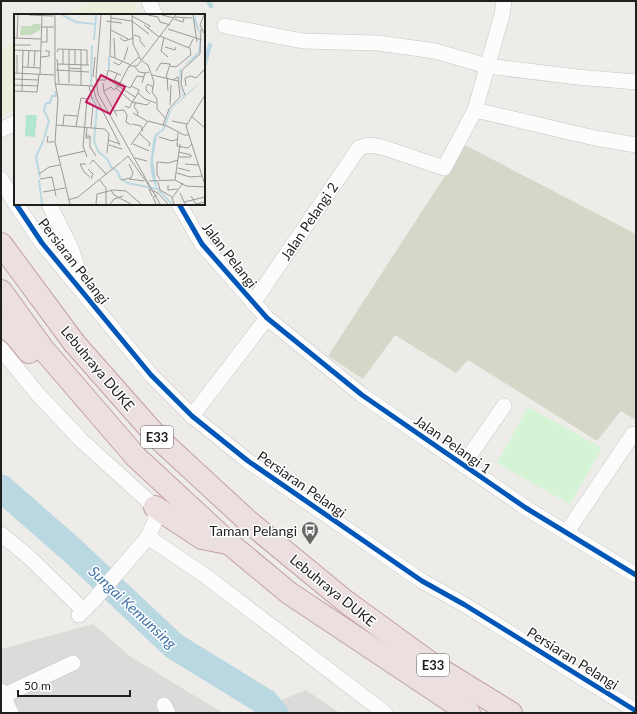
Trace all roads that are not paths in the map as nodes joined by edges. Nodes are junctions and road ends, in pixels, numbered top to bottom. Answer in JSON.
{"nodes":[{"id":1,"x":149,"y":1,"type":"edge"},
{"id":2,"x":504,"y":1,"type":"edge"},
{"id":3,"x":155,"y":14,"type":"edge"},
{"id":4,"x":225,"y":26,"type":"dead end"},
{"id":5,"x":487,"y":66,"type":"junction"},
{"id":6,"x":636,"y":82,"type":"edge"},
{"id":7,"x":475,"y":110,"type":"junction"},
{"id":8,"x":14,"y":124,"type":"edge"},
{"id":9,"x":1,"y":130,"type":"edge"},
{"id":10,"x":636,"y":145,"type":"edge"},
{"id":11,"x":1,"y":179,"type":"edge"},
{"id":12,"x":14,"y":202,"type":"edge"},
{"id":13,"x":16,"y":205,"type":"edge"},
{"id":14,"x":50,"y":205,"type":"edge"},
{"id":15,"x":180,"y":205,"type":"edge"},
{"id":16,"x":1,"y":244,"type":"edge"},
{"id":17,"x":1,"y":292,"type":"edge"},
{"id":18,"x":89,"y":300,"type":"junction"},
{"id":19,"x":253,"y":303,"type":"junction"},
{"id":20,"x":267,"y":318,"type":"junction"},
{"id":21,"x":1,"y":323,"type":"edge"},
{"id":22,"x":1,"y":349,"type":"edge"},
{"id":23,"x":504,"y":406,"type":"dead end"},
{"id":24,"x":192,"y":416,"type":"junction"},
{"id":25,"x":633,"y":434,"type":"dead end"},
{"id":26,"x":136,"y":457,"type":"junction"},
{"id":27,"x":463,"y":465,"type":"junction"},
{"id":28,"x":155,"y":507,"type":"junction"},
{"id":29,"x":567,"y":532,"type":"junction"},
{"id":30,"x":1,"y":534,"type":"edge"},
{"id":31,"x":148,"y":536,"type":"junction"},
{"id":32,"x":230,"y":544,"type":"junction"},
{"id":33,"x":636,"y":576,"type":"edge"},
{"id":34,"x":73,"y":663,"type":"dead end"},
{"id":35,"x":426,"y":685,"type":"junction"},
{"id":36,"x":2,"y":694,"type":"edge"},
{"id":37,"x":487,"y":699,"type":"junction"},
{"id":38,"x":636,"y":711,"type":"edge"},
{"id":39,"x":11,"y":713,"type":"edge"},
{"id":40,"x":385,"y":713,"type":"edge"},
{"id":41,"x":457,"y":713,"type":"edge"},
{"id":42,"x":469,"y":713,"type":"edge"},
{"id":43,"x":510,"y":713,"type":"edge"},
{"id":44,"x":519,"y":713,"type":"edge"}],
"edges":[{"from":1,"to":3,"type":"street"},
{"from":2,"to":5,"type":"street"},
{"from":4,"to":5,"type":"street"},
{"from":5,"to":6,"type":"street"},
{"from":5,"to":7,"type":"street"},
{"from":7,"to":10,"type":"street"},
{"from":7,"to":19,"type":"street","name":"Jalan Pelangi 2"},
{"from":8,"to":9,"type":"street"},
{"from":11,"to":12,"type":"street","name":"Persiaran Pelangi"},
{"from":13,"to":18,"type":"street","name":"Persiaran Pelangi"},
{"from":14,"to":18,"type":"street"},
{"from":15,"to":19,"type":"street","name":"Jalan Pelangi"},
{"from":16,"to":37,"type":"highway","name":"Lebuhraya DUKE","number":"E33"},
{"from":17,"to":26,"type":"highway","name":"Lebuhraya DUKE","number":"E33"},
{"from":18,"to":24,"type":"street","name":"Persiaran Pelangi"},
{"from":19,"to":20,"type":"street","name":"Jalan Pelangi"},
{"from":20,"to":24,"type":"street"},
{"from":20,"to":27,"type":"street","name":"Jalan Pelangi 1"},
{"from":21,"to":26,"type":"highway"},
{"from":22,"to":28,"type":"street"},
{"from":23,"to":27,"type":"street"},
{"from":24,"to":38,"type":"street","name":"Persiaran Pelangi"},
{"from":25,"to":29,"type":"street"},
{"from":26,"to":32,"type":"highway","name":"Lebuhraya DUKE","number":"E33"},
{"from":27,"to":29,"type":"street","name":"Jalan Pelangi 1"},
{"from":28,"to":31,"type":"street"},
{"from":28,"to":32,"type":"highway"},
{"from":29,"to":33,"type":"street","name":"Jalan Pelangi 1"},
{"from":30,"to":31,"type":"street"},
{"from":31,"to":40,"type":"street"},
{"from":32,"to":35,"type":"highway","name":"Lebuhraya DUKE","number":"E33"},
{"from":34,"to":36,"type":"street"},
{"from":35,"to":41,"type":"highway"},
{"from":35,"to":42,"type":"highway","name":"Lebuhraya DUKE","number":"E33"},
{"from":36,"to":39,"type":"street"},
{"from":37,"to":43,"type":"highway","name":"Lebuhraya DUKE","number":"E33"},
{"from":37,"to":44,"type":"highway"}]}
